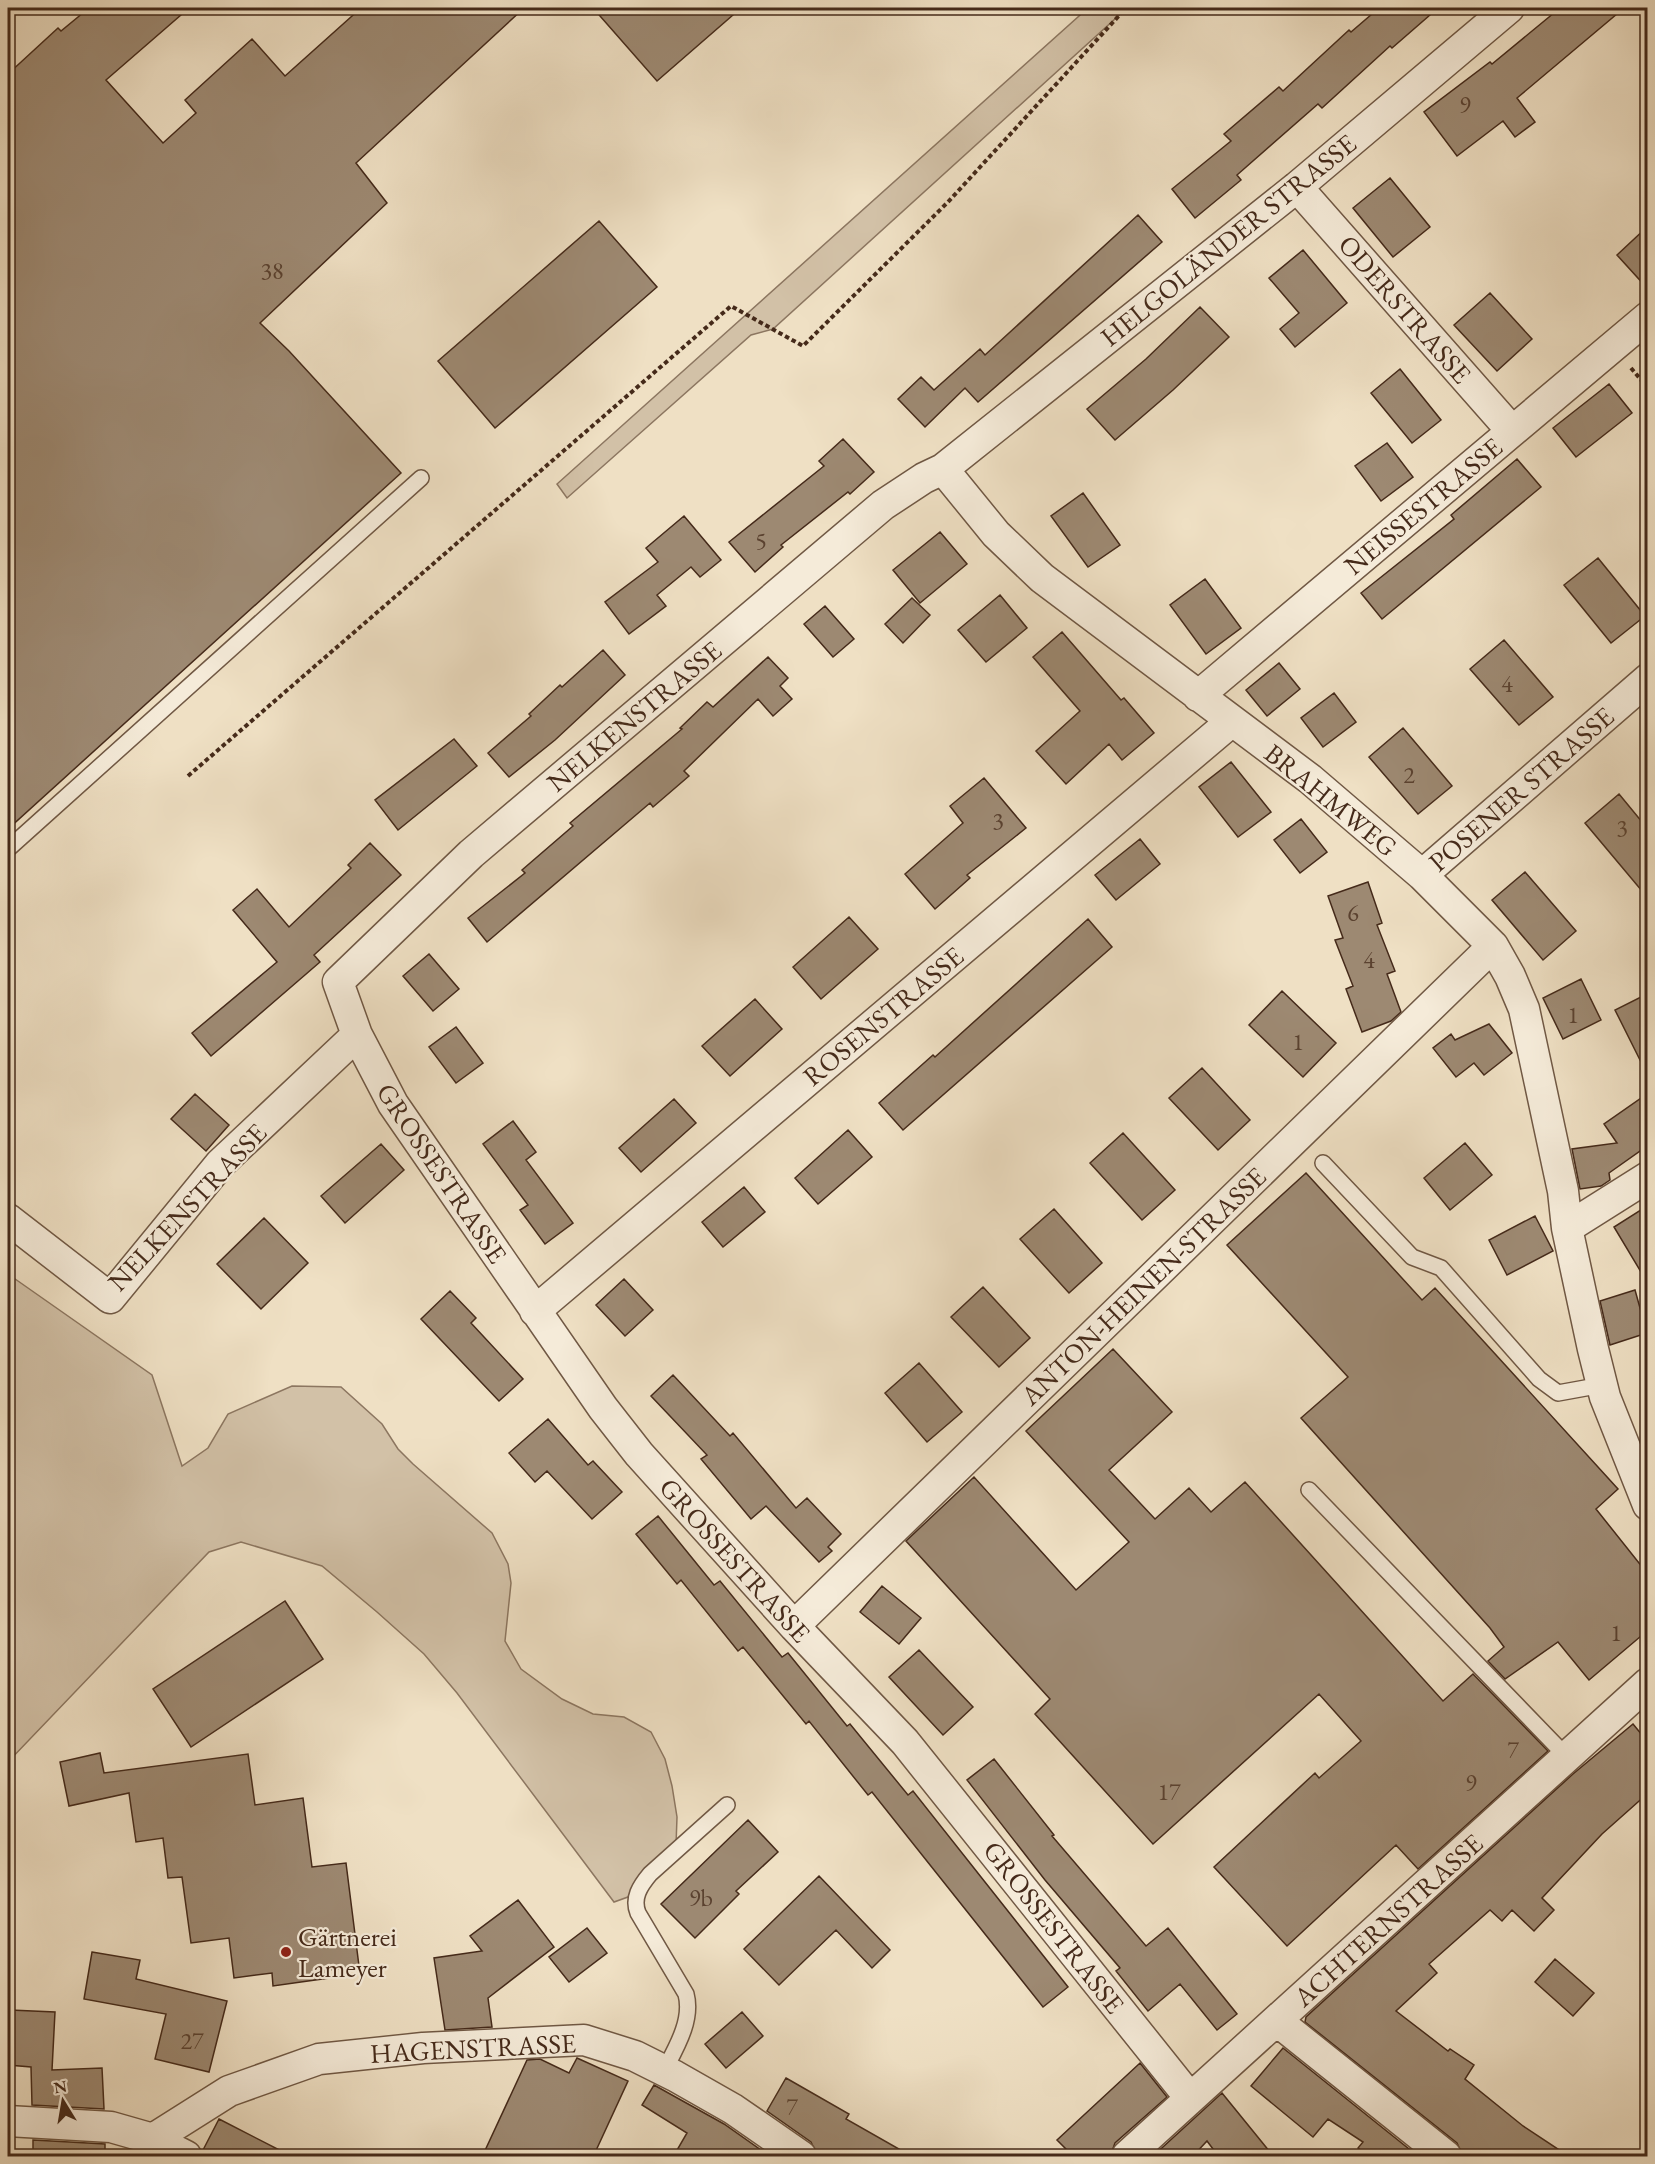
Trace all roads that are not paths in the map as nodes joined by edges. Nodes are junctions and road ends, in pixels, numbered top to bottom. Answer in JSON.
{"nodes":[{"id":1,"x":1509,"y":8,"type":"edge"},
{"id":2,"x":1297,"y":187,"type":"junction"},
{"id":3,"x":1647,"y":317,"type":"edge"},
{"id":4,"x":1512,"y":431,"type":"junction"},
{"id":5,"x":943,"y":469,"type":"junction"},
{"id":6,"x":421,"y":478,"type":"dead end"},
{"id":7,"x":1647,"y":680,"type":"edge"},
{"id":8,"x":1198,"y":696,"type":"junction"},
{"id":9,"x":1232,"y":721,"type":"junction"},
{"id":10,"x":8,"y":849,"type":"edge"},
{"id":11,"x":1422,"y":875,"type":"junction"},
{"id":12,"x":1493,"y":946,"type":"junction"},
{"id":13,"x":338,"y":982,"type":"joint"},
{"id":14,"x":357,"y":1035,"type":"junction"},
{"id":15,"x":1323,"y":1163,"type":"dead end"},
{"id":16,"x":1647,"y":1177,"type":"edge"},
{"id":17,"x":8,"y":1219,"type":"edge"},
{"id":18,"x":1567,"y":1228,"type":"junction"},
{"id":19,"x":535,"y":1311,"type":"junction"},
{"id":20,"x":1602,"y":1385,"type":"junction"},
{"id":21,"x":1309,"y":1490,"type":"dead end"},
{"id":22,"x":1646,"y":1499,"type":"edge"},
{"id":23,"x":794,"y":1626,"type":"junction"},
{"id":24,"x":1647,"y":1683,"type":"edge"},
{"id":25,"x":1567,"y":1757,"type":"junction"},
{"id":26,"x":727,"y":1805,"type":"dead end"},
{"id":27,"x":1277,"y":2021,"type":"junction"},
{"id":28,"x":664,"y":2071,"type":"junction"},
{"id":29,"x":1190,"y":2098,"type":"junction"},
{"id":30,"x":8,"y":2121,"type":"edge"},
{"id":31,"x":150,"y":2148,"type":"edge"},
{"id":32,"x":186,"y":2157,"type":"edge"},
{"id":33,"x":801,"y":2157,"type":"edge"},
{"id":34,"x":1127,"y":2157,"type":"edge"},
{"id":35,"x":1446,"y":2157,"type":"edge"}],
"edges":[{"from":1,"to":2,"type":"street","name":"HELGOLÄNDER STRASSE"},
{"from":2,"to":4,"type":"street","name":"ODERSTRASSE"},
{"from":2,"to":5,"type":"street","name":"HELGOLÄNDER STRASSE"},
{"from":3,"to":4,"type":"street","name":"NEISSESTRASSE"},
{"from":4,"to":8,"type":"street","name":"NEISSESTRASSE"},
{"from":5,"to":8,"type":"street","name":"BRAHMWEG"},
{"from":5,"to":13,"type":"street","name":"NELKENSTRASSE"},
{"from":6,"to":10,"type":"lane"},
{"from":7,"to":11,"type":"street","name":"POSENER STRASSE"},
{"from":8,"to":9,"type":"street","name":"BRAHMWEG"},
{"from":9,"to":11,"type":"street","name":"BRAHMWEG"},
{"from":9,"to":19,"type":"street","name":"ROSENSTRASSE"},
{"from":11,"to":12,"type":"street","name":"BRAHMWEG"},
{"from":12,"to":18,"type":"street","name":"BRAHMWEG"},
{"from":12,"to":23,"type":"street","name":"ANTON-HEINEN-STRASSE"},
{"from":13,"to":14,"type":"street","name":"GROSSESTRASSE"},
{"from":14,"to":17,"type":"street","name":"NELKENSTRASSE"},
{"from":14,"to":19,"type":"street","name":"GROSSESTRASSE"},
{"from":15,"to":20,"type":"lane"},
{"from":16,"to":18,"type":"street"},
{"from":18,"to":20,"type":"street","name":"BRAHMWEG"},
{"from":19,"to":23,"type":"street","name":"GROSSESTRASSE"},
{"from":20,"to":22,"type":"street","name":"BRAHMWEG"},
{"from":21,"to":25,"type":"lane"},
{"from":23,"to":29,"type":"street","name":"GROSSESTRASSE"},
{"from":24,"to":25,"type":"street","name":"ACHTERNSTRASSE"},
{"from":25,"to":27,"type":"street","name":"ACHTERNSTRASSE"},
{"from":26,"to":28,"type":"lane"},
{"from":27,"to":29,"type":"street","name":"ACHTERNSTRASSE"},
{"from":27,"to":35,"type":"street"},
{"from":28,"to":31,"type":"street","name":"HAGENSTRASSE"},
{"from":28,"to":33,"type":"street","name":"HAGENSTRASSE"},
{"from":29,"to":34,"type":"street","name":"ACHTERNSTRASSE"},
{"from":30,"to":31,"type":"street"},
{"from":31,"to":32,"type":"street"}]}
